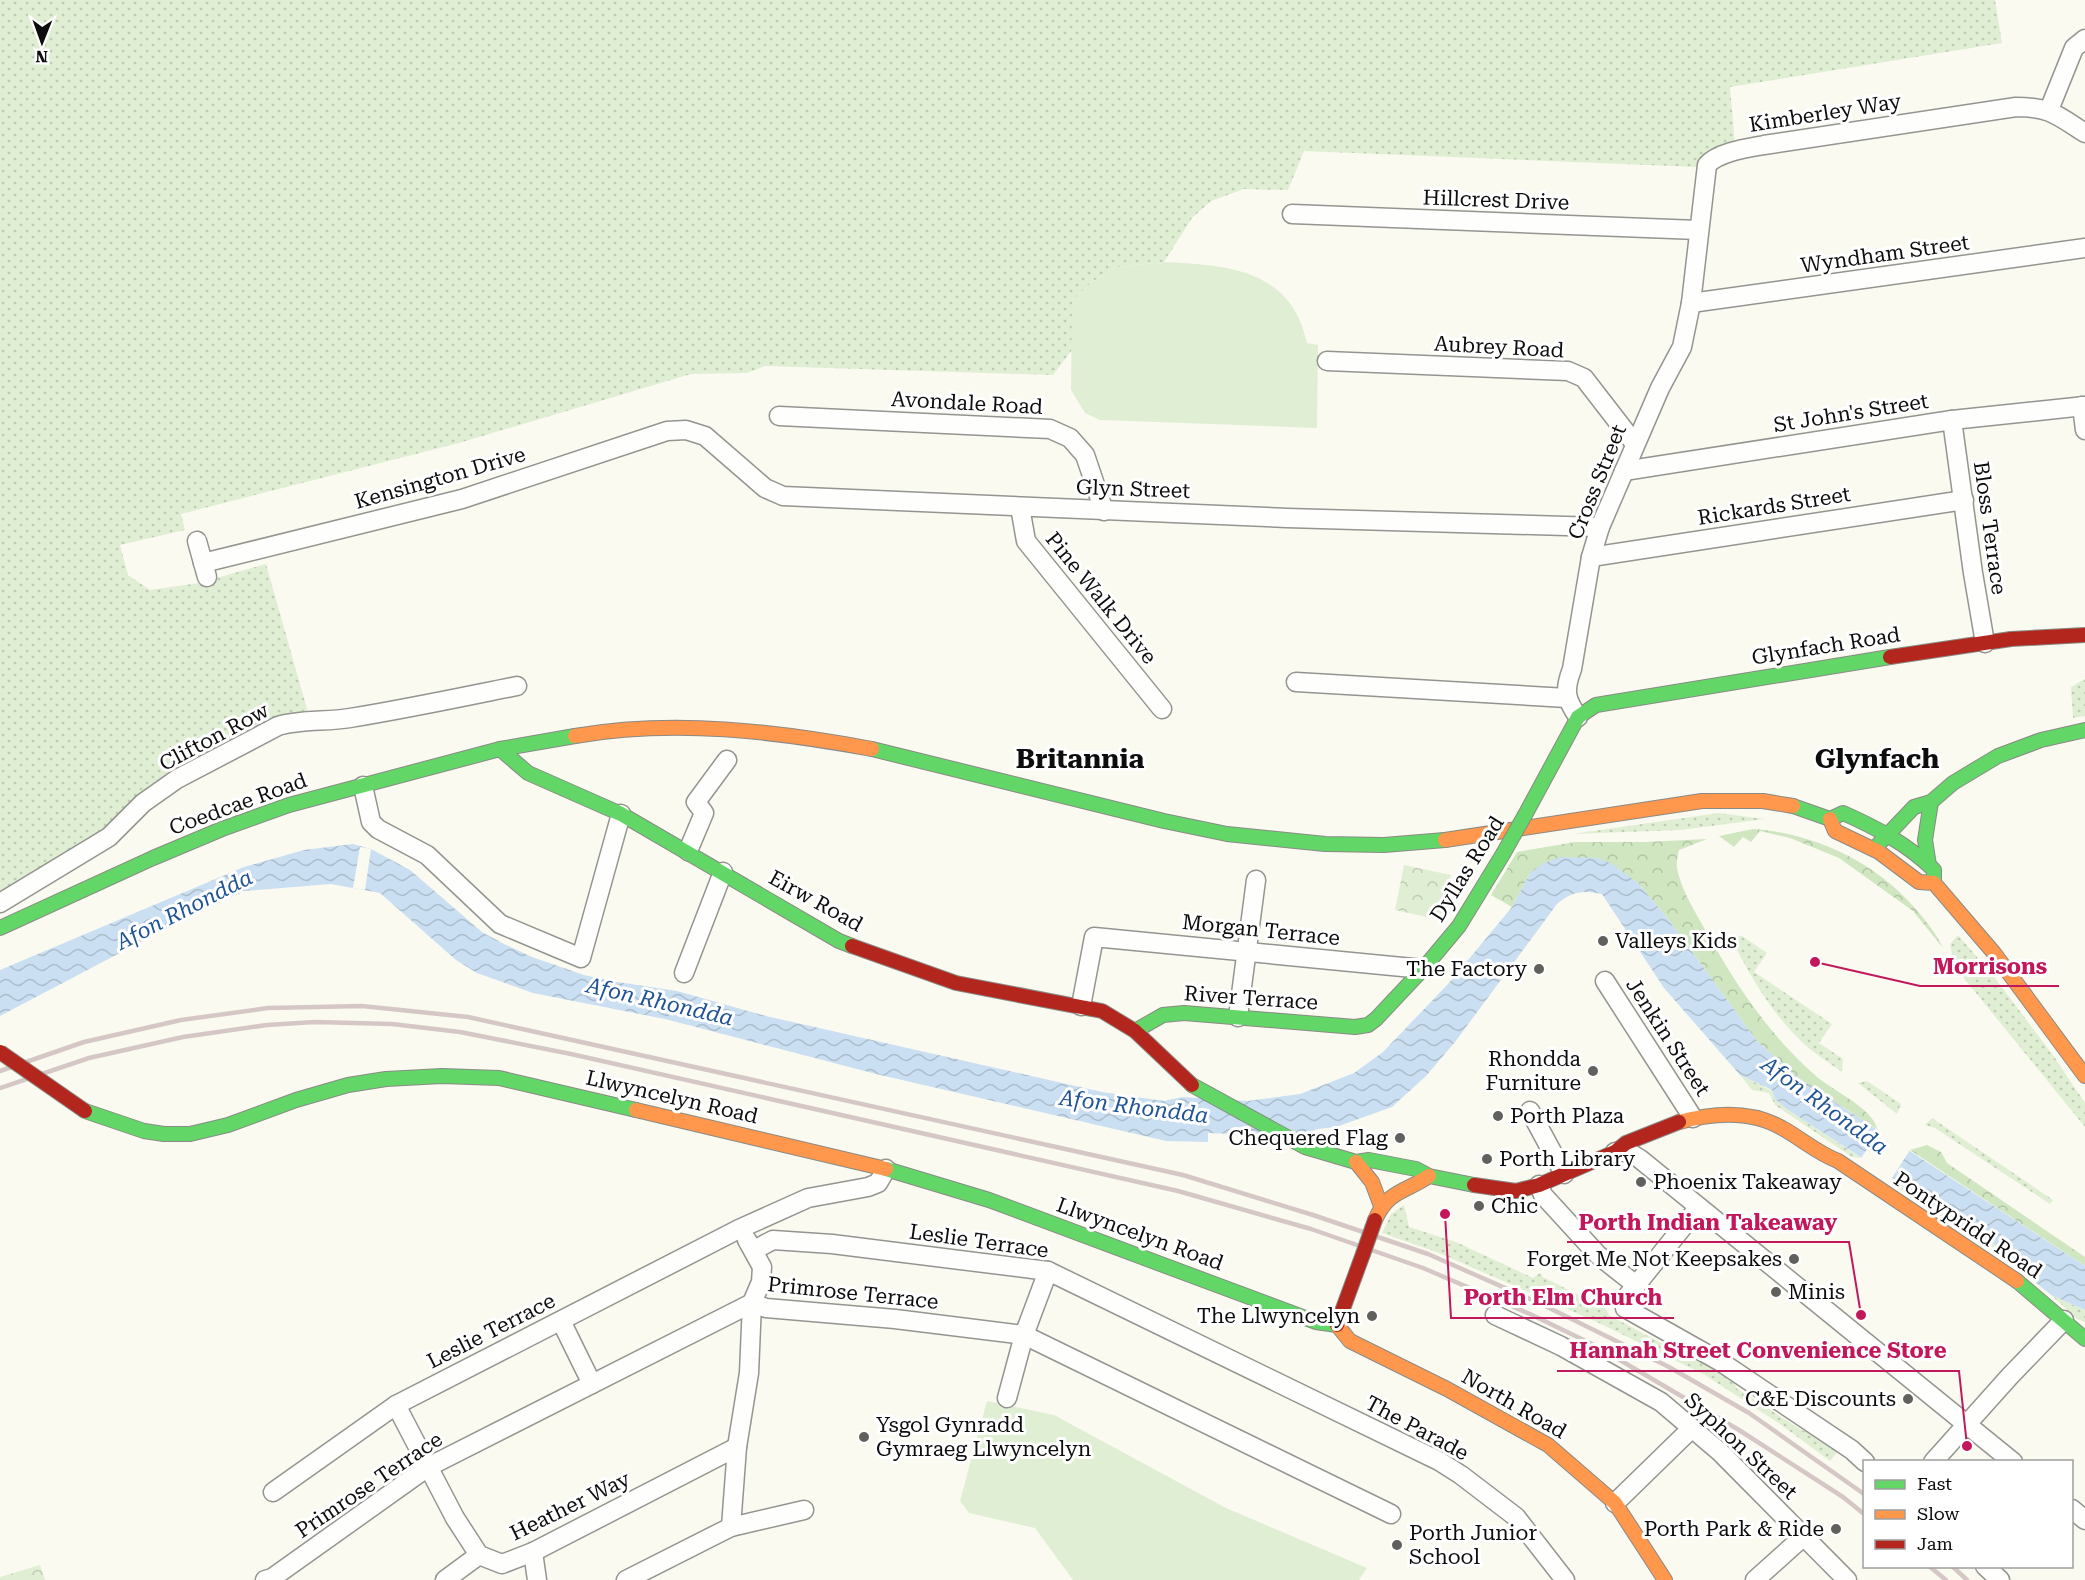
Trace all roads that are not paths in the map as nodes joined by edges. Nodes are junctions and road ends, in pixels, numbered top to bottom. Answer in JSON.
{"nodes":[{"id":1,"x":2085,"y":39,"type":"edge"},
{"id":2,"x":2049,"y":110,"type":"junction"},
{"id":3,"x":2085,"y":133,"type":"edge"},
{"id":4,"x":1292,"y":214,"type":"dead end"},
{"id":5,"x":1698,"y":230,"type":"junction"},
{"id":6,"x":2085,"y":248,"type":"edge"},
{"id":7,"x":1691,"y":303,"type":"junction"},
{"id":8,"x":1327,"y":361,"type":"dead end"},
{"id":9,"x":2083,"y":406,"type":"edge"},
{"id":10,"x":779,"y":416,"type":"dead end"},
{"id":11,"x":1952,"y":420,"type":"junction"},
{"id":12,"x":686,"y":430,"type":"joint"},
{"id":13,"x":2085,"y":430,"type":"edge"},
{"id":14,"x":1635,"y":444,"type":"junction"},
{"id":15,"x":1624,"y":471,"type":"junction"},
{"id":16,"x":1964,"y":500,"type":"junction"},
{"id":17,"x":1020,"y":507,"type":"junction"},
{"id":18,"x":1104,"y":511,"type":"junction"},
{"id":19,"x":1600,"y":527,"type":"junction"},
{"id":20,"x":197,"y":541,"type":"dead end"},
{"id":21,"x":1591,"y":557,"type":"junction"},
{"id":22,"x":2085,"y":635,"type":"edge"},
{"id":23,"x":1985,"y":643,"type":"junction"},
{"id":24,"x":1296,"y":682,"type":"dead end"},
{"id":25,"x":517,"y":686,"type":"dead end"},
{"id":26,"x":1567,"y":698,"type":"junction"},
{"id":27,"x":1162,"y":709,"type":"dead end"},
{"id":28,"x":1578,"y":717,"type":"junction"},
{"id":29,"x":2085,"y":730,"type":"edge"},
{"id":30,"x":500,"y":749,"type":"junction"},
{"id":31,"x":727,"y":760,"type":"dead end"},
{"id":32,"x":363,"y":786,"type":"junction"},
{"id":33,"x":1930,"y":809,"type":"junction"},
{"id":34,"x":621,"y":814,"type":"junction"},
{"id":35,"x":1830,"y":819,"type":"junction"},
{"id":36,"x":1887,"y":834,"type":"junction"},
{"id":37,"x":1907,"y":836,"type":"junction"},
{"id":38,"x":1876,"y":850,"type":"junction"},
{"id":39,"x":688,"y":851,"type":"junction"},
{"id":40,"x":1929,"y":865,"type":"junction"},
{"id":41,"x":723,"y":872,"type":"junction"},
{"id":42,"x":1256,"y":880,"type":"dead end"},
{"id":43,"x":1934,"y":883,"type":"junction"},
{"id":44,"x":0,"y":903,"type":"edge"},
{"id":45,"x":0,"y":928,"type":"edge"},
{"id":46,"x":1246,"y":951,"type":"junction"},
{"id":47,"x":1423,"y":969,"type":"junction"},
{"id":48,"x":684,"y":973,"type":"dead end"},
{"id":49,"x":1605,"y":981,"type":"dead end"},
{"id":50,"x":1081,"y":1006,"type":"junction"},
{"id":51,"x":1238,"y":1017,"type":"junction"},
{"id":52,"x":1368,"y":1025,"type":"joint"},
{"id":53,"x":1135,"y":1031,"type":"junction"},
{"id":54,"x":0,"y":1052,"type":"edge"},
{"id":55,"x":2085,"y":1076,"type":"edge"},
{"id":56,"x":1530,"y":1111,"type":"dead end"},
{"id":57,"x":1693,"y":1118,"type":"junction"},
{"id":58,"x":1616,"y":1152,"type":"junction"},
{"id":59,"x":1356,"y":1162,"type":"junction"},
{"id":60,"x":886,"y":1169,"type":"junction"},
{"id":61,"x":1564,"y":1174,"type":"junction"},
{"id":62,"x":1429,"y":1176,"type":"junction"},
{"id":63,"x":1539,"y":1185,"type":"junction"},
{"id":64,"x":1381,"y":1206,"type":"junction"},
{"id":65,"x":1698,"y":1208,"type":"junction"},
{"id":66,"x":739,"y":1229,"type":"junction"},
{"id":67,"x":754,"y":1250,"type":"junction"},
{"id":68,"x":1048,"y":1271,"type":"junction"},
{"id":69,"x":1636,"y":1285,"type":"junction"},
{"id":70,"x":752,"y":1303,"type":"junction"},
{"id":71,"x":1495,"y":1315,"type":"dead end"},
{"id":72,"x":2064,"y":1320,"type":"junction"},
{"id":73,"x":561,"y":1321,"type":"junction"},
{"id":74,"x":1337,"y":1325,"type":"junction"},
{"id":75,"x":1024,"y":1335,"type":"junction"},
{"id":76,"x":2085,"y":1339,"type":"edge"},
{"id":77,"x":1219,"y":1354,"type":"joint"},
{"id":78,"x":592,"y":1384,"type":"junction"},
{"id":79,"x":1007,"y":1398,"type":"dead end"},
{"id":80,"x":396,"y":1405,"type":"junction"},
{"id":81,"x":1967,"y":1424,"type":"junction"},
{"id":82,"x":1692,"y":1428,"type":"junction"},
{"id":83,"x":737,"y":1447,"type":"junction"},
{"id":84,"x":1864,"y":1460,"type":"edge"},
{"id":85,"x":1934,"y":1460,"type":"edge"},
{"id":86,"x":2012,"y":1460,"type":"edge"},
{"id":87,"x":428,"y":1467,"type":"junction"},
{"id":88,"x":273,"y":1492,"type":"dead end"},
{"id":89,"x":1615,"y":1503,"type":"junction"},
{"id":90,"x":804,"y":1510,"type":"dead end"},
{"id":91,"x":2073,"y":1510,"type":"edge"},
{"id":92,"x":1391,"y":1514,"type":"dead end"},
{"id":93,"x":2085,"y":1520,"type":"edge"},
{"id":94,"x":731,"y":1527,"type":"junction"},
{"id":95,"x":1804,"y":1536,"type":"junction"},
{"id":96,"x":533,"y":1552,"type":"junction"},
{"id":97,"x":479,"y":1555,"type":"junction"},
{"id":98,"x":1987,"y":1568,"type":"edge"},
{"id":99,"x":270,"y":1579,"type":"edge"},
{"id":100,"x":444,"y":1580,"type":"edge"},
{"id":101,"x":537,"y":1580,"type":"edge"},
{"id":102,"x":626,"y":1580,"type":"edge"},
{"id":103,"x":1565,"y":1580,"type":"edge"},
{"id":104,"x":1665,"y":1580,"type":"edge"},
{"id":105,"x":1755,"y":1580,"type":"edge"},
{"id":106,"x":1847,"y":1580,"type":"edge"},
{"id":107,"x":2000,"y":1580,"type":"edge"}],
"edges":[{"from":1,"to":2,"type":"street"},
{"from":2,"to":3,"type":"street","name":"Kimberley Way"},
{"from":2,"to":5,"type":"street","name":"Kimberley Way"},
{"from":4,"to":5,"type":"street","name":"Hillcrest Drive"},
{"from":5,"to":7,"type":"street","name":"Kimberley Way"},
{"from":6,"to":7,"type":"street","name":"Wyndham Street"},
{"from":7,"to":14,"type":"street","name":"Cross Street"},
{"from":8,"to":14,"type":"street","name":"Aubrey Road"},
{"from":9,"to":11,"type":"street","name":"St John's Street"},
{"from":9,"to":13,"type":"street"},
{"from":10,"to":18,"type":"street","name":"Avondale Road"},
{"from":11,"to":15,"type":"street","name":"St John's Street"},
{"from":11,"to":16,"type":"street","name":"Bloss Terrace"},
{"from":12,"to":17,"type":"street","name":"Glyn Street"},
{"from":12,"to":20,"type":"street","name":"Kensington Drive"},
{"from":14,"to":15,"type":"street","name":"Cross Street"},
{"from":15,"to":19,"type":"street","name":"Cross Street"},
{"from":16,"to":21,"type":"street","name":"Rickards Street"},
{"from":16,"to":23,"type":"street","name":"Bloss Terrace"},
{"from":17,"to":18,"type":"street","name":"Glyn Street"},
{"from":17,"to":27,"type":"street","name":"Pine Walk Drive"},
{"from":18,"to":19,"type":"street","name":"Glyn Street"},
{"from":19,"to":21,"type":"street","name":"Cross Street"},
{"from":21,"to":26,"type":"street","name":"Cross Street"},
{"from":22,"to":23,"type":"main road","name":"Glynfach Road"},
{"from":23,"to":28,"type":"main road","name":"Glynfach Road"},
{"from":24,"to":26,"type":"street"},
{"from":25,"to":44,"type":"street","name":"Clifton Row"},
{"from":26,"to":28,"type":"street"},
{"from":28,"to":47,"type":"main road","name":"Dyllas Road","bridge":true},
{"from":29,"to":33,"type":"main road"},
{"from":30,"to":32,"type":"main road","name":"Coedcae Road"},
{"from":30,"to":34,"type":"main road","name":"Eirw Road"},
{"from":30,"to":35,"type":"main road","name":"Coedcae Road"},
{"from":31,"to":39,"type":"street"},
{"from":32,"to":34,"type":"street"},
{"from":32,"to":45,"type":"main road","name":"Coedcae Road"},
{"from":33,"to":36,"type":"main road"},
{"from":33,"to":37,"type":"main road"},
{"from":33,"to":40,"type":"main road"},
{"from":34,"to":39,"type":"main road","name":"Eirw Road"},
{"from":35,"to":36,"type":"main road"},
{"from":35,"to":38,"type":"main road"},
{"from":36,"to":37,"type":"main road"},
{"from":36,"to":38,"type":"main road"},
{"from":37,"to":38,"type":"main road"},
{"from":37,"to":40,"type":"main road"},
{"from":38,"to":43,"type":"main road"},
{"from":39,"to":41,"type":"main road","name":"Eirw Road"},
{"from":40,"to":43,"type":"main road"},
{"from":41,"to":48,"type":"street"},
{"from":41,"to":50,"type":"main road","name":"Eirw Road"},
{"from":42,"to":46,"type":"street"},
{"from":43,"to":55,"type":"main road"},
{"from":46,"to":47,"type":"street","name":"Morgan Terrace"},
{"from":46,"to":50,"type":"street","name":"Morgan Terrace"},
{"from":46,"to":51,"type":"street"},
{"from":47,"to":52,"type":"main road","name":"Dyllas Road"},
{"from":49,"to":57,"type":"street","name":"Jenkin Street"},
{"from":50,"to":53,"type":"main road","name":"Eirw Road"},
{"from":51,"to":52,"type":"main road","name":"River Terrace"},
{"from":51,"to":53,"type":"main road","name":"River Terrace"},
{"from":53,"to":59,"type":"main road","name":"Pontypridd Road"},
{"from":54,"to":60,"type":"main road","name":"Llwyncelyn Road","bridge":true},
{"from":56,"to":61,"type":"street"},
{"from":57,"to":58,"type":"main road","name":"Pontypridd Road"},
{"from":57,"to":72,"type":"main road","name":"Pontypridd Road"},
{"from":58,"to":61,"type":"main road","name":"Pontypridd Road"},
{"from":58,"to":65,"type":"street"},
{"from":59,"to":62,"type":"main road","name":"Pontypridd Road"},
{"from":59,"to":64,"type":"main road"},
{"from":60,"to":66,"type":"street","name":"Leslie Terrace"},
{"from":60,"to":74,"type":"main road","name":"Llwyncelyn Road"},
{"from":61,"to":63,"type":"main road","name":"Pontypridd Road"},
{"from":62,"to":63,"type":"main road","name":"Pontypridd Road"},
{"from":62,"to":64,"type":"main road"},
{"from":63,"to":69,"type":"street"},
{"from":64,"to":74,"type":"main road","bridge":true},
{"from":65,"to":69,"type":"street"},
{"from":65,"to":81,"type":"street"},
{"from":66,"to":67,"type":"street"},
{"from":66,"to":73,"type":"street","name":"Leslie Terrace"},
{"from":67,"to":68,"type":"street","name":"Leslie Terrace"},
{"from":67,"to":70,"type":"street"},
{"from":68,"to":75,"type":"street"},
{"from":68,"to":77,"type":"street","name":"Leslie Terrace"},
{"from":69,"to":84,"type":"street"},
{"from":70,"to":75,"type":"street","name":"Primrose Terrace"},
{"from":70,"to":78,"type":"street","name":"Primrose Terrace"},
{"from":70,"to":83,"type":"street"},
{"from":71,"to":82,"type":"street","name":"Syphon Street"},
{"from":72,"to":76,"type":"main road","name":"Pontypridd Road"},
{"from":72,"to":81,"type":"street"},
{"from":73,"to":78,"type":"street"},
{"from":73,"to":80,"type":"street","name":"Leslie Terrace"},
{"from":74,"to":89,"type":"main road","name":"North Road"},
{"from":75,"to":79,"type":"street"},
{"from":75,"to":92,"type":"street","name":"Primrose Terrace"},
{"from":77,"to":103,"type":"street","name":"The Parade"},
{"from":78,"to":87,"type":"street","name":"Primrose Terrace"},
{"from":80,"to":87,"type":"street"},
{"from":80,"to":88,"type":"street","name":"Leslie Terrace"},
{"from":81,"to":85,"type":"street"},
{"from":81,"to":86,"type":"street"},
{"from":82,"to":89,"type":"street"},
{"from":82,"to":95,"type":"street","name":"Syphon Street"},
{"from":83,"to":94,"type":"street"},
{"from":83,"to":96,"type":"street","name":"Heather Way"},
{"from":87,"to":97,"type":"street"},
{"from":87,"to":99,"type":"street","name":"Primrose Terrace"},
{"from":89,"to":104,"type":"main road","name":"North Road"},
{"from":90,"to":94,"type":"street"},
{"from":91,"to":93,"type":"street"},
{"from":94,"to":102,"type":"street"},
{"from":95,"to":105,"type":"street"},
{"from":95,"to":106,"type":"street","name":"Syphon Street"},
{"from":96,"to":97,"type":"street","name":"Heather Way"},
{"from":96,"to":101,"type":"street"},
{"from":97,"to":100,"type":"street"},
{"from":98,"to":107,"type":"street"}]}
